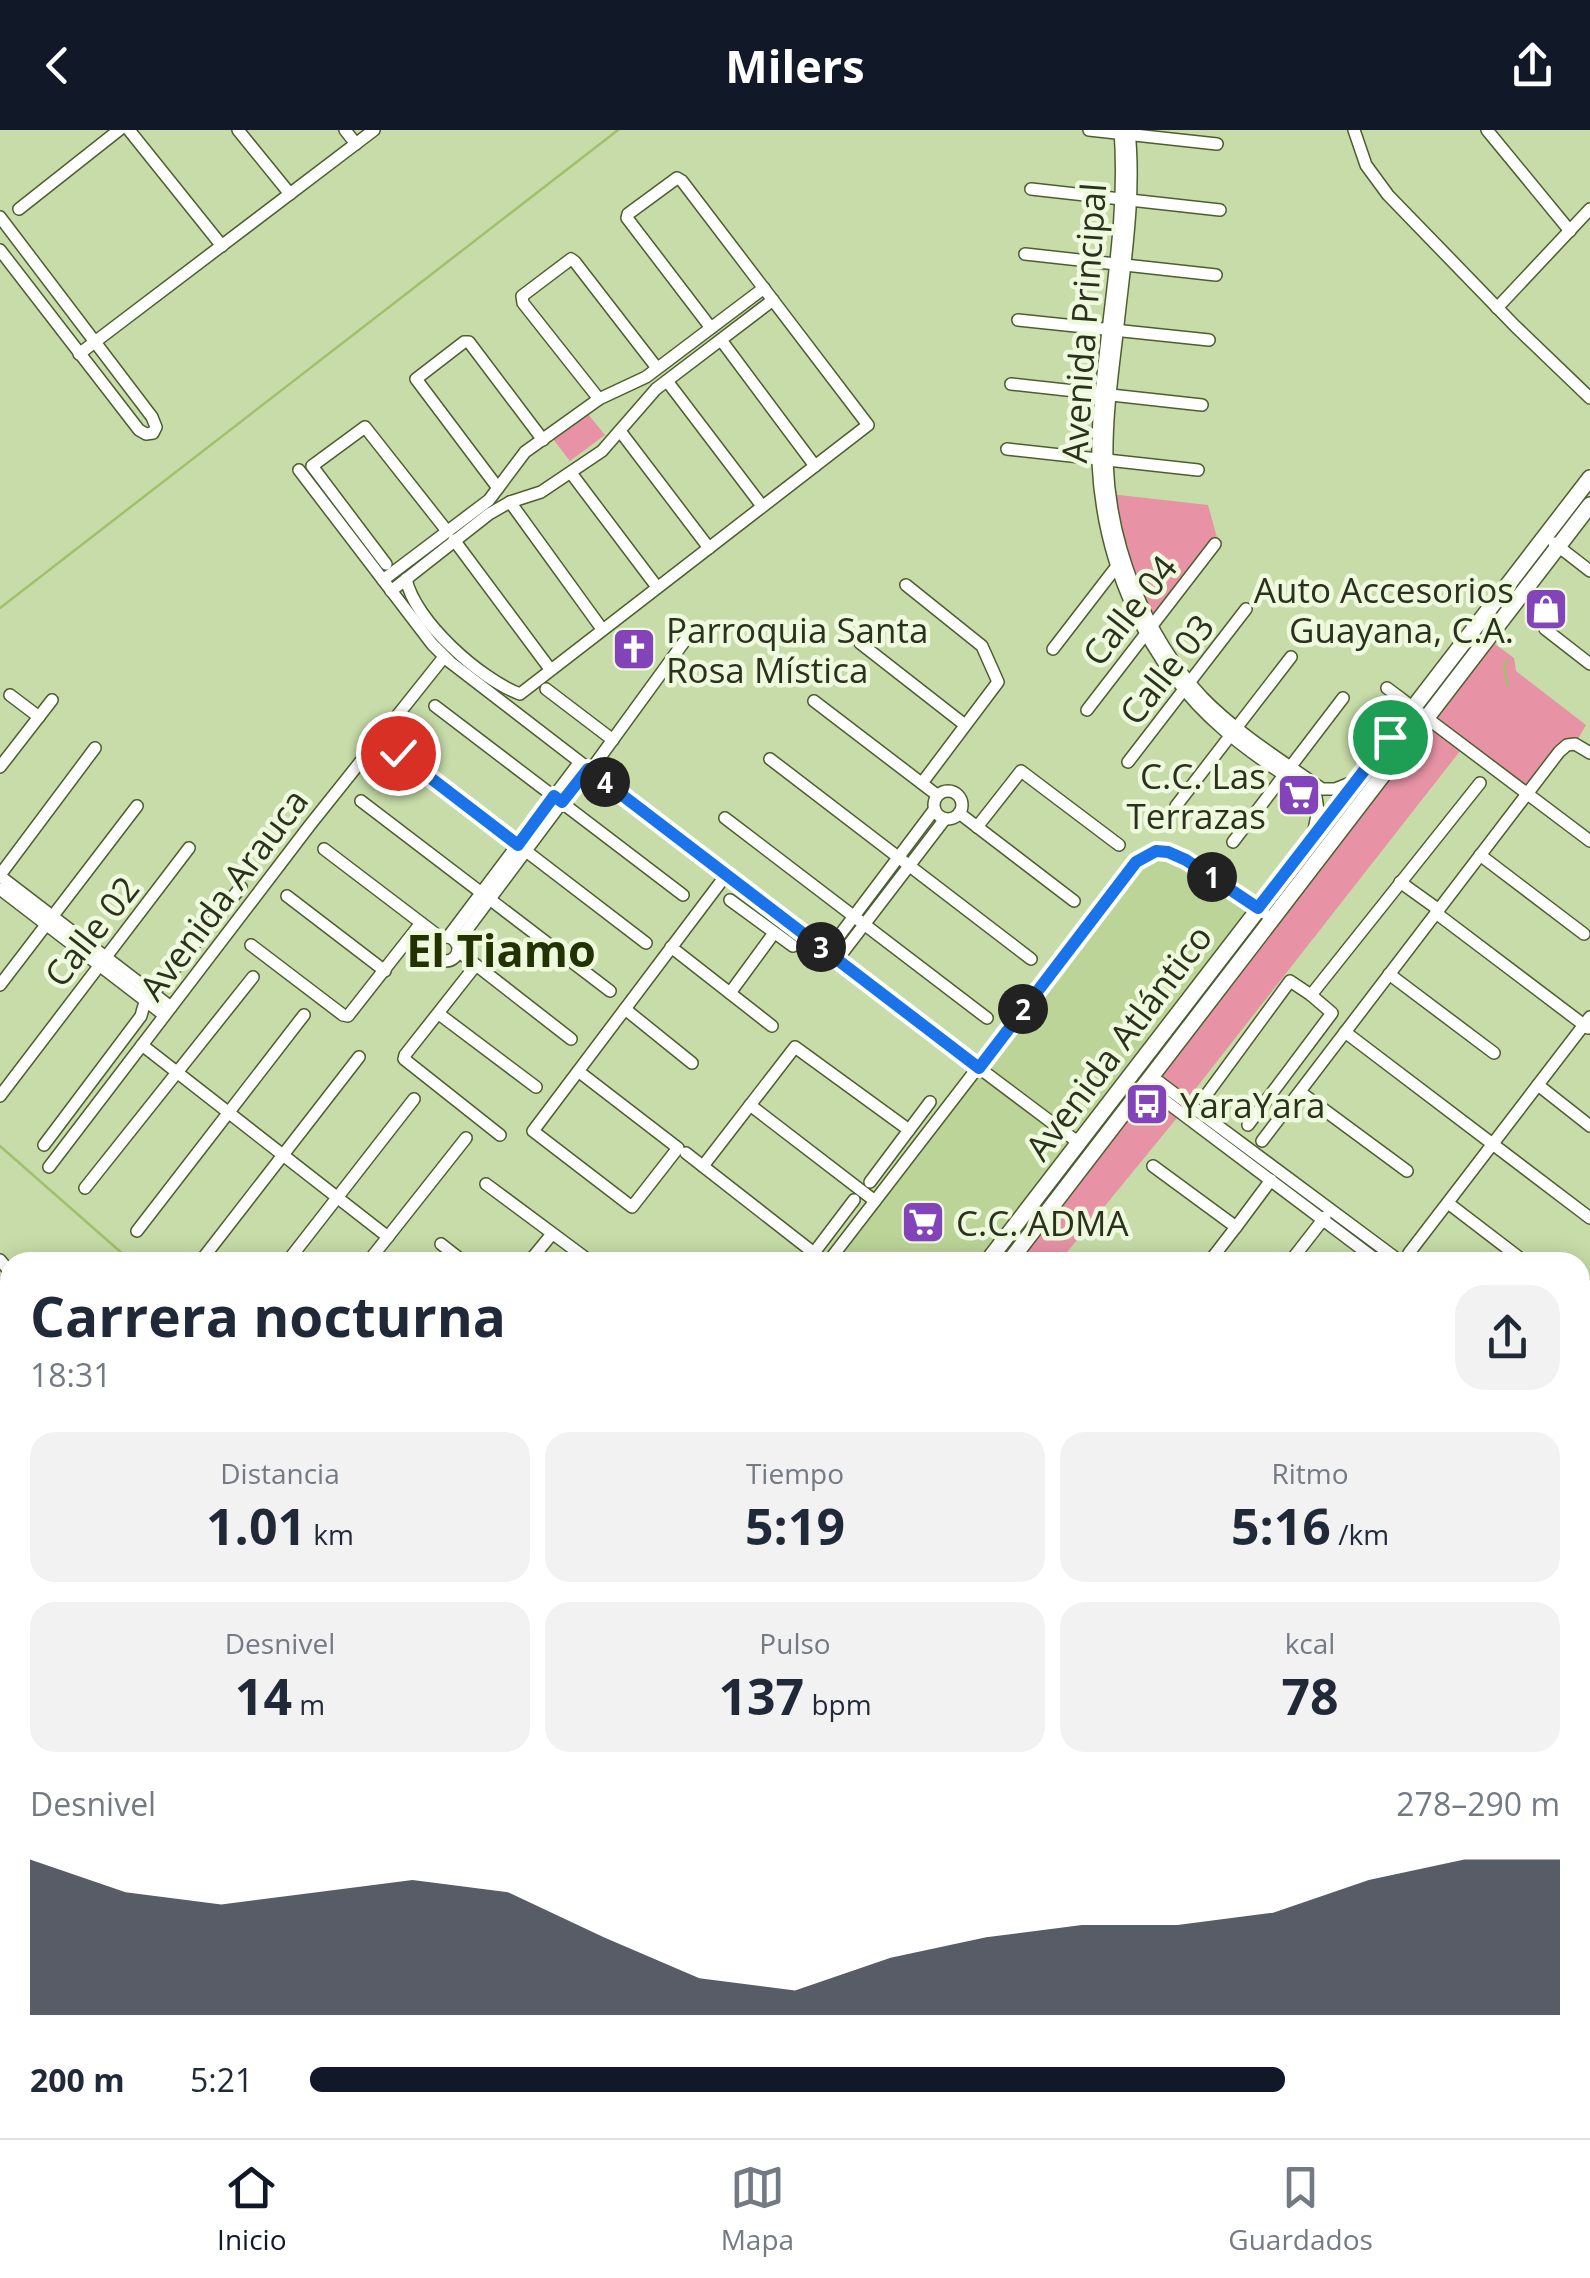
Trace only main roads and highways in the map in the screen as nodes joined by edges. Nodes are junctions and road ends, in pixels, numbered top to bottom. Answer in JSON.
{"nodes":[{"id":1,"x":1590,"y":478,"type":"edge"},
{"id":2,"x":1590,"y":506,"type":"edge"},
{"id":3,"x":1420,"y":712,"type":"junction"},
{"id":4,"x":995,"y":1252,"type":"edge"},
{"id":5,"x":1016,"y":1252,"type":"edge"}],
"edges":[{"from":1,"to":3,"type":"main road","name":"Avenida Atlántico"},
{"from":2,"to":3,"type":"main road","name":"Avenida Atlántico"},
{"from":3,"to":4,"type":"main road","name":"Avenida Atlántico"},
{"from":3,"to":5,"type":"main road","name":"Avenida Atlántico"}]}
